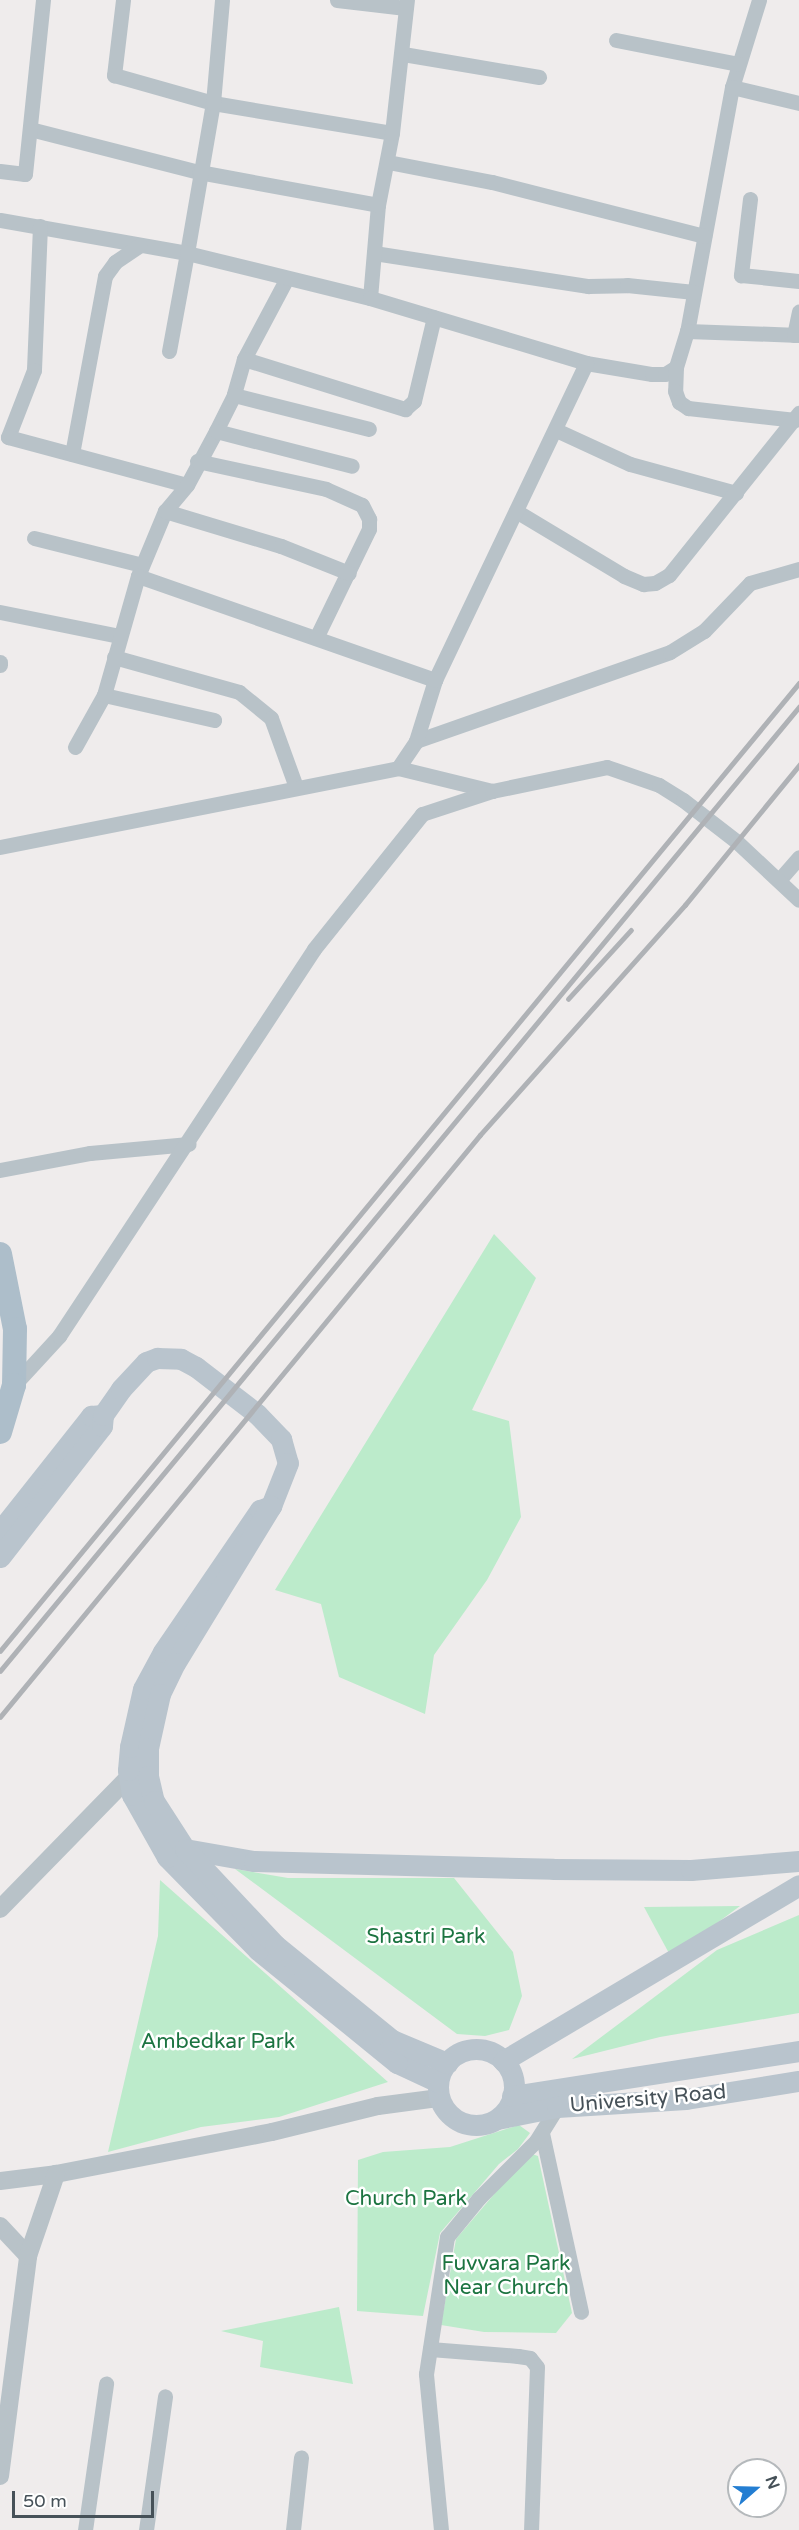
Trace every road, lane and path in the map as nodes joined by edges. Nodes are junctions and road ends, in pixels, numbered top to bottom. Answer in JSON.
{"nodes":[{"id":1,"x":43,"y":0,"type":"edge"},
{"id":2,"x":123,"y":0,"type":"edge"},
{"id":3,"x":222,"y":0,"type":"edge"},
{"id":4,"x":337,"y":0,"type":"edge"},
{"id":5,"x":759,"y":0,"type":"edge"},
{"id":6,"x":406,"y":4,"type":"edge"},
{"id":7,"x":616,"y":40,"type":"dead end"},
{"id":8,"x":403,"y":54,"type":"junction"},
{"id":9,"x":738,"y":64,"type":"junction"},
{"id":10,"x":539,"y":77,"type":"dead end"},
{"id":11,"x":732,"y":87,"type":"junction"},
{"id":12,"x":213,"y":103,"type":"junction"},
{"id":13,"x":799,"y":103,"type":"edge"},
{"id":14,"x":30,"y":129,"type":"junction"},
{"id":15,"x":393,"y":133,"type":"junction"},
{"id":16,"x":388,"y":162,"type":"junction"},
{"id":17,"x":0,"y":171,"type":"edge"},
{"id":18,"x":199,"y":172,"type":"junction"},
{"id":19,"x":750,"y":199,"type":"dead end"},
{"id":20,"x":378,"y":205,"type":"junction"},
{"id":21,"x":0,"y":220,"type":"edge"},
{"id":22,"x":40,"y":226,"type":"junction"},
{"id":23,"x":704,"y":236,"type":"junction"},
{"id":24,"x":140,"y":244,"type":"junction"},
{"id":25,"x":187,"y":253,"type":"junction"},
{"id":26,"x":374,"y":253,"type":"junction"},
{"id":27,"x":287,"y":278,"type":"junction"},
{"id":28,"x":799,"y":281,"type":"edge"},
{"id":29,"x":694,"y":292,"type":"junction"},
{"id":30,"x":370,"y":298,"type":"junction"},
{"id":31,"x":799,"y":312,"type":"edge"},
{"id":32,"x":434,"y":318,"type":"junction"},
{"id":33,"x":687,"y":331,"type":"junction"},
{"id":34,"x":796,"y":335,"type":"edge"},
{"id":35,"x":169,"y":351,"type":"dead end"},
{"id":36,"x":244,"y":359,"type":"junction"},
{"id":37,"x":586,"y":363,"type":"junction"},
{"id":38,"x":676,"y":368,"type":"junction"},
{"id":39,"x":234,"y":395,"type":"junction"},
{"id":40,"x":797,"y":416,"type":"edge"},
{"id":41,"x":369,"y":429,"type":"dead end"},
{"id":42,"x":556,"y":430,"type":"junction"},
{"id":43,"x":216,"y":431,"type":"junction"},
{"id":44,"x":72,"y":454,"type":"junction"},
{"id":45,"x":197,"y":461,"type":"junction"},
{"id":46,"x":352,"y":466,"type":"dead end"},
{"id":47,"x":187,"y":484,"type":"junction"},
{"id":48,"x":736,"y":493,"type":"junction"},
{"id":49,"x":165,"y":511,"type":"junction"},
{"id":50,"x":516,"y":511,"type":"junction"},
{"id":51,"x":34,"y":538,"type":"dead end"},
{"id":52,"x":799,"y":569,"type":"edge"},
{"id":53,"x":140,"y":570,"type":"junction"},
{"id":54,"x":349,"y":573,"type":"junction"},
{"id":55,"x":0,"y":612,"type":"edge"},
{"id":56,"x":119,"y":636,"type":"junction"},
{"id":57,"x":316,"y":638,"type":"junction"},
{"id":58,"x":114,"y":657,"type":"junction"},
{"id":59,"x":435,"y":680,"type":"junction"},
{"id":60,"x":104,"y":695,"type":"junction"},
{"id":61,"x":214,"y":720,"type":"dead end"},
{"id":62,"x":416,"y":741,"type":"junction"},
{"id":63,"x":75,"y":747,"type":"dead end"},
{"id":64,"x":398,"y":768,"type":"junction"},
{"id":65,"x":296,"y":787,"type":"junction"},
{"id":66,"x":492,"y":791,"type":"junction"},
{"id":67,"x":0,"y":847,"type":"edge"},
{"id":68,"x":799,"y":857,"type":"edge"},
{"id":69,"x":780,"y":879,"type":"junction"},
{"id":70,"x":799,"y":900,"type":"edge"},
{"id":71,"x":189,"y":1143,"type":"junction"},
{"id":72,"x":0,"y":1170,"type":"edge"},
{"id":73,"x":0,"y":1254,"type":"edge"},
{"id":74,"x":14,"y":1385,"type":"junction"},
{"id":75,"x":103,"y":1414,"type":"junction"},
{"id":76,"x":0,"y":1432,"type":"edge"},
{"id":77,"x":271,"y":1506,"type":"junction"},
{"id":78,"x":0,"y":1531,"type":"edge"},
{"id":79,"x":0,"y":1557,"type":"edge"},
{"id":80,"x":129,"y":1777,"type":"junction"},
{"id":81,"x":185,"y":1849,"type":"junction"},
{"id":82,"x":799,"y":1861,"type":"edge"},
{"id":83,"x":799,"y":1885,"type":"edge"},
{"id":84,"x":0,"y":1909,"type":"edge"},
{"id":85,"x":799,"y":2051,"type":"edge"},
{"id":86,"x":503,"y":2061,"type":"junction"},
{"id":87,"x":447,"y":2063,"type":"junction"},
{"id":88,"x":799,"y":2081,"type":"edge"},
{"id":89,"x":439,"y":2090,"type":"junction"},
{"id":90,"x":513,"y":2096,"type":"junction"},
{"id":91,"x":557,"y":2107,"type":"junction"},
{"id":92,"x":497,"y":2119,"type":"junction"},
{"id":93,"x":542,"y":2133,"type":"junction"},
{"id":94,"x":56,"y":2174,"type":"junction"},
{"id":95,"x":0,"y":2181,"type":"edge"},
{"id":96,"x":0,"y":2226,"type":"edge"},
{"id":97,"x":28,"y":2256,"type":"junction"},
{"id":98,"x":581,"y":2312,"type":"dead end"},
{"id":99,"x":430,"y":2349,"type":"junction"},
{"id":100,"x":106,"y":2385,"type":"dead end"},
{"id":101,"x":165,"y":2396,"type":"dead end"},
{"id":102,"x":301,"y":2457,"type":"dead end"},
{"id":103,"x":0,"y":2476,"type":"edge"},
{"id":104,"x":85,"y":2530,"type":"edge"},
{"id":105,"x":146,"y":2530,"type":"edge"},
{"id":106,"x":292,"y":2530,"type":"edge"},
{"id":107,"x":441,"y":2530,"type":"edge"},
{"id":108,"x":531,"y":2530,"type":"edge"}],
"edges":[{"from":1,"to":14,"type":"street"},
{"from":2,"to":12,"type":"street"},
{"from":3,"to":12,"type":"street"},
{"from":4,"to":6,"type":"street"},
{"from":5,"to":9,"type":"street"},
{"from":6,"to":8,"type":"street"},
{"from":7,"to":9,"type":"street"},
{"from":8,"to":10,"type":"street"},
{"from":8,"to":15,"type":"street"},
{"from":9,"to":11,"type":"street"},
{"from":11,"to":13,"type":"street"},
{"from":11,"to":23,"type":"street"},
{"from":12,"to":15,"type":"street"},
{"from":12,"to":18,"type":"street"},
{"from":14,"to":17,"type":"street"},
{"from":14,"to":18,"type":"street"},
{"from":15,"to":16,"type":"street"},
{"from":16,"to":20,"type":"street"},
{"from":16,"to":23,"type":"street"},
{"from":18,"to":20,"type":"street"},
{"from":18,"to":25,"type":"street"},
{"from":19,"to":28,"type":"street"},
{"from":20,"to":26,"type":"street"},
{"from":21,"to":22,"type":"street"},
{"from":22,"to":24,"type":"street"},
{"from":22,"to":44,"type":"street"},
{"from":23,"to":29,"type":"street"},
{"from":24,"to":25,"type":"street"},
{"from":24,"to":44,"type":"street"},
{"from":25,"to":27,"type":"street"},
{"from":25,"to":35,"type":"street"},
{"from":26,"to":29,"type":"street"},
{"from":26,"to":30,"type":"street"},
{"from":27,"to":30,"type":"street"},
{"from":27,"to":36,"type":"street"},
{"from":29,"to":33,"type":"street"},
{"from":30,"to":32,"type":"street"},
{"from":31,"to":34,"type":"street"},
{"from":32,"to":36,"type":"street"},
{"from":32,"to":37,"type":"street"},
{"from":33,"to":34,"type":"street"},
{"from":33,"to":38,"type":"street"},
{"from":36,"to":39,"type":"street"},
{"from":37,"to":38,"type":"street"},
{"from":37,"to":42,"type":"street"},
{"from":38,"to":40,"type":"street"},
{"from":39,"to":41,"type":"street"},
{"from":39,"to":43,"type":"street"},
{"from":40,"to":48,"type":"street"},
{"from":42,"to":48,"type":"street"},
{"from":42,"to":50,"type":"street"},
{"from":43,"to":45,"type":"street"},
{"from":43,"to":46,"type":"street"},
{"from":44,"to":47,"type":"street"},
{"from":45,"to":47,"type":"street"},
{"from":45,"to":54,"type":"street"},
{"from":47,"to":49,"type":"street"},
{"from":48,"to":50,"type":"street"},
{"from":49,"to":53,"type":"street"},
{"from":49,"to":54,"type":"street"},
{"from":50,"to":59,"type":"street"},
{"from":51,"to":53,"type":"street"},
{"from":52,"to":62,"type":"street"},
{"from":53,"to":56,"type":"street"},
{"from":53,"to":57,"type":"street"},
{"from":54,"to":57,"type":"street"},
{"from":55,"to":56,"type":"street"},
{"from":56,"to":58,"type":"street"},
{"from":57,"to":59,"type":"street"},
{"from":58,"to":60,"type":"street"},
{"from":58,"to":65,"type":"street"},
{"from":59,"to":62,"type":"street"},
{"from":60,"to":61,"type":"street"},
{"from":60,"to":63,"type":"street"},
{"from":62,"to":64,"type":"street"},
{"from":64,"to":65,"type":"street"},
{"from":64,"to":66,"type":"street"},
{"from":65,"to":67,"type":"street"},
{"from":66,"to":69,"type":"street"},
{"from":66,"to":71,"type":"street"},
{"from":68,"to":69,"type":"street"},
{"from":69,"to":70,"type":"street"},
{"from":71,"to":72,"type":"street"},
{"from":71,"to":74,"type":"street"},
{"from":73,"to":74,"type":"main road"},
{"from":74,"to":76,"type":"main road"},
{"from":75,"to":77,"type":"main road"},
{"from":75,"to":78,"type":"main road"},
{"from":75,"to":79,"type":"main road"},
{"from":77,"to":80,"type":"main road"},
{"from":77,"to":81,"type":"main road"},
{"from":80,"to":84,"type":"street"},
{"from":80,"to":89,"type":"main road"},
{"from":81,"to":82,"type":"main road"},
{"from":81,"to":87,"type":"main road"},
{"from":83,"to":86,"type":"main road"},
{"from":85,"to":90,"type":"main road","name":"University Road"},
{"from":86,"to":87,"type":"main road"},
{"from":86,"to":90,"type":"main road"},
{"from":87,"to":89,"type":"main road"},
{"from":88,"to":91,"type":"main road","name":"University Road"},
{"from":89,"to":92,"type":"main road"},
{"from":89,"to":94,"type":"street"},
{"from":90,"to":92,"type":"main road"},
{"from":91,"to":92,"type":"main road","name":"University Road"},
{"from":91,"to":93,"type":"street"},
{"from":93,"to":98,"type":"street"},
{"from":93,"to":99,"type":"street"},
{"from":94,"to":95,"type":"street"},
{"from":94,"to":97,"type":"street"},
{"from":96,"to":97,"type":"street"},
{"from":97,"to":103,"type":"street"},
{"from":99,"to":107,"type":"street"},
{"from":99,"to":108,"type":"street"},
{"from":100,"to":104,"type":"street"},
{"from":101,"to":105,"type":"street"},
{"from":102,"to":106,"type":"street"}]}
